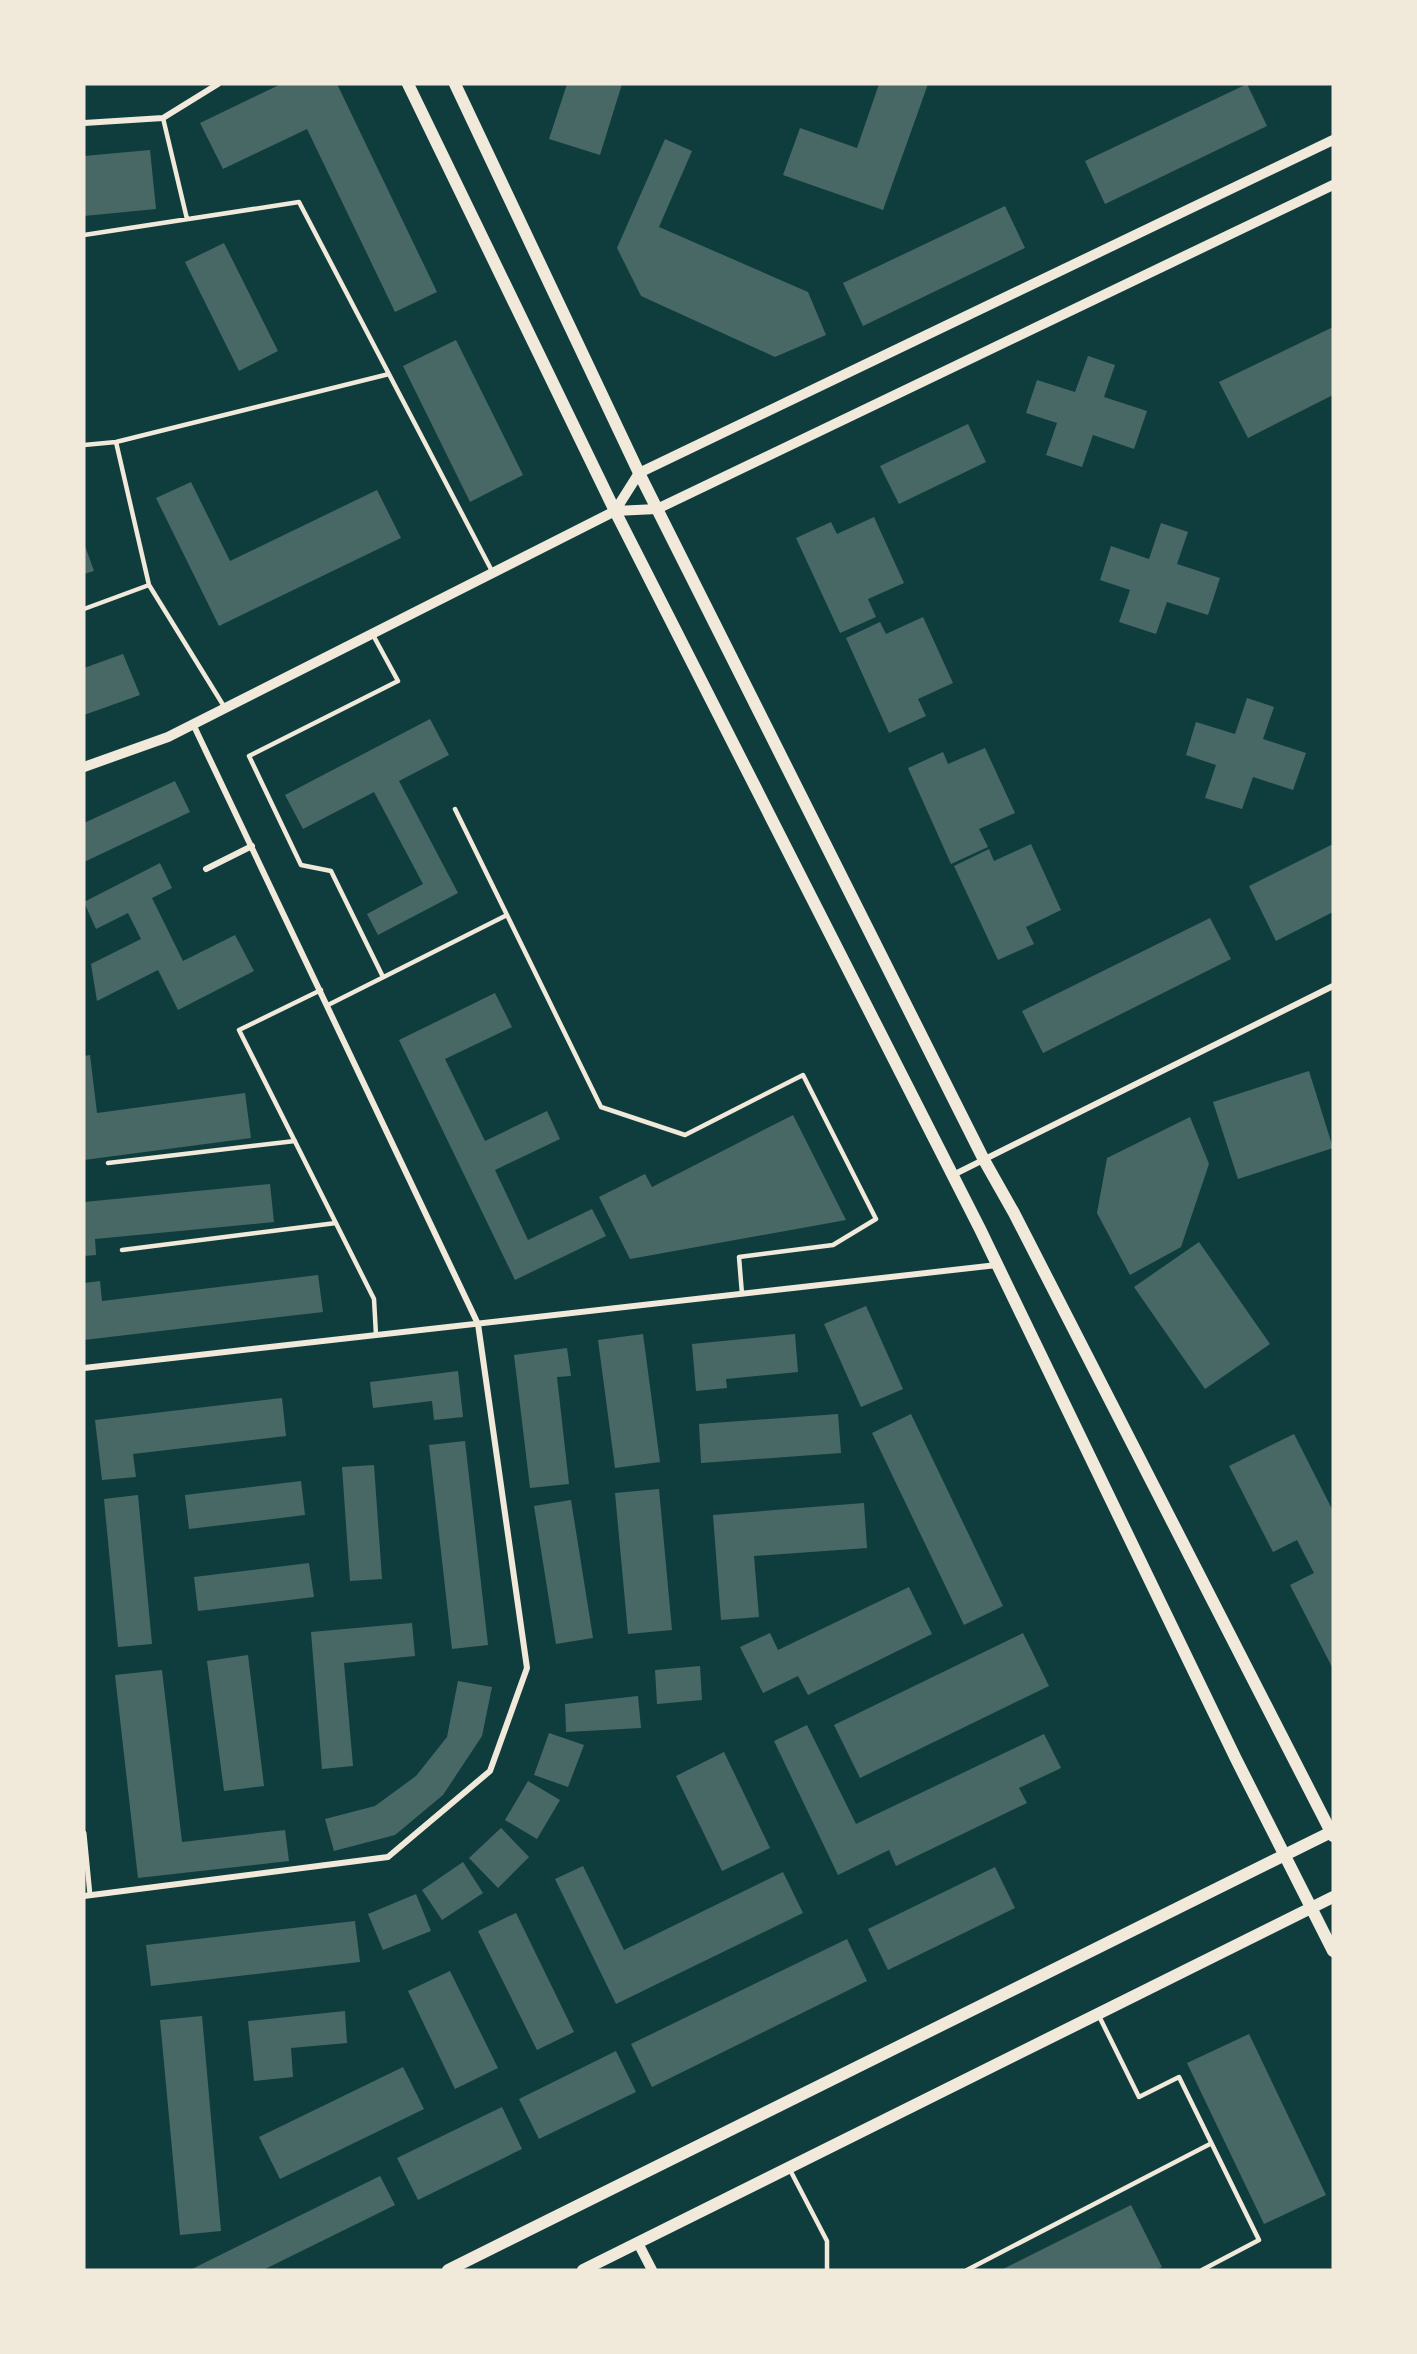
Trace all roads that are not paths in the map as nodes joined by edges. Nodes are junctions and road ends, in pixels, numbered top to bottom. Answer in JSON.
{"nodes":[{"id":1,"x":218,"y":84,"type":"edge"},
{"id":2,"x":408,"y":84,"type":"edge"},
{"id":3,"x":455,"y":84,"type":"edge"},
{"id":4,"x":163,"y":118,"type":"junction"},
{"id":5,"x":84,"y":123,"type":"edge"},
{"id":6,"x":1333,"y":140,"type":"edge"},
{"id":7,"x":1333,"y":185,"type":"edge"},
{"id":8,"x":187,"y":219,"type":"junction"},
{"id":9,"x":84,"y":235,"type":"edge"},
{"id":10,"x":389,"y":374,"type":"junction"},
{"id":11,"x":116,"y":442,"type":"junction"},
{"id":12,"x":84,"y":446,"type":"edge"},
{"id":13,"x":639,"y":473,"type":"junction"},
{"id":14,"x":657,"y":509,"type":"junction"},
{"id":15,"x":615,"y":511,"type":"junction"},
{"id":16,"x":492,"y":573,"type":"junction"},
{"id":17,"x":149,"y":585,"type":"junction"},
{"id":18,"x":84,"y":609,"type":"edge"},
{"id":19,"x":372,"y":634,"type":"junction"},
{"id":20,"x":225,"y":708,"type":"junction"},
{"id":21,"x":193,"y":724,"type":"junction"},
{"id":22,"x":84,"y":767,"type":"edge"},
{"id":23,"x":455,"y":809,"type":"dead end"},
{"id":24,"x":252,"y":846,"type":"junction"},
{"id":25,"x":206,"y":869,"type":"dead end"},
{"id":26,"x":507,"y":915,"type":"junction"},
{"id":27,"x":383,"y":977,"type":"junction"},
{"id":28,"x":1333,"y":986,"type":"edge"},
{"id":29,"x":321,"y":990,"type":"junction"},
{"id":30,"x":328,"y":1005,"type":"junction"},
{"id":31,"x":295,"y":1141,"type":"junction"},
{"id":32,"x":984,"y":1160,"type":"junction"},
{"id":33,"x":108,"y":1164,"type":"dead end"},
{"id":34,"x":953,"y":1175,"type":"junction"},
{"id":35,"x":336,"y":1223,"type":"junction"},
{"id":36,"x":122,"y":1250,"type":"dead end"},
{"id":37,"x":998,"y":1265,"type":"junction"},
{"id":38,"x":742,"y":1294,"type":"junction"},
{"id":39,"x":478,"y":1323,"type":"junction"},
{"id":40,"x":375,"y":1335,"type":"junction"},
{"id":41,"x":84,"y":1368,"type":"edge"},
{"id":42,"x":84,"y":1833,"type":"edge"},
{"id":43,"x":1332,"y":1833,"type":"edge"},
{"id":44,"x":1284,"y":1855,"type":"junction"},
{"id":45,"x":87,"y":1896,"type":"edge"},
{"id":46,"x":1333,"y":1897,"type":"edge"},
{"id":47,"x":1311,"y":1908,"type":"junction"},
{"id":48,"x":1333,"y":1951,"type":"edge"},
{"id":49,"x":1098,"y":2014,"type":"junction"},
{"id":50,"x":1210,"y":2144,"type":"junction"},
{"id":51,"x":789,"y":2168,"type":"junction"},
{"id":52,"x":638,"y":2243,"type":"junction"},
{"id":53,"x":448,"y":2270,"type":"edge"},
{"id":54,"x":584,"y":2270,"type":"edge"},
{"id":55,"x":652,"y":2270,"type":"edge"},
{"id":56,"x":827,"y":2270,"type":"edge"},
{"id":57,"x":967,"y":2270,"type":"edge"},
{"id":58,"x":1202,"y":2270,"type":"edge"}],
"edges":[{"from":1,"to":4,"type":"street"},
{"from":2,"to":15,"type":"main road"},
{"from":3,"to":13,"type":"main road"},
{"from":4,"to":5,"type":"street"},
{"from":4,"to":8,"type":"lane"},
{"from":6,"to":13,"type":"street"},
{"from":7,"to":14,"type":"street"},
{"from":8,"to":9,"type":"lane"},
{"from":8,"to":10,"type":"lane"},
{"from":10,"to":11,"type":"lane"},
{"from":10,"to":16,"type":"lane"},
{"from":11,"to":12,"type":"lane"},
{"from":11,"to":17,"type":"lane"},
{"from":13,"to":14,"type":"main road"},
{"from":13,"to":15,"type":"street"},
{"from":14,"to":15,"type":"street"},
{"from":14,"to":32,"type":"main road"},
{"from":15,"to":16,"type":"street"},
{"from":15,"to":34,"type":"main road"},
{"from":16,"to":19,"type":"street"},
{"from":17,"to":18,"type":"lane"},
{"from":17,"to":20,"type":"lane"},
{"from":19,"to":20,"type":"street"},
{"from":19,"to":27,"type":"lane"},
{"from":20,"to":21,"type":"street"},
{"from":21,"to":22,"type":"street"},
{"from":21,"to":24,"type":"street"},
{"from":23,"to":26,"type":"lane"},
{"from":24,"to":25,"type":"street"},
{"from":24,"to":29,"type":"street"},
{"from":26,"to":27,"type":"lane"},
{"from":26,"to":38,"type":"lane"},
{"from":27,"to":30,"type":"lane"},
{"from":28,"to":32,"type":"street"},
{"from":29,"to":30,"type":"street"},
{"from":29,"to":31,"type":"lane"},
{"from":30,"to":39,"type":"street"},
{"from":31,"to":33,"type":"lane"},
{"from":31,"to":35,"type":"lane"},
{"from":32,"to":34,"type":"street"},
{"from":32,"to":43,"type":"main road"},
{"from":34,"to":37,"type":"main road"},
{"from":35,"to":36,"type":"lane"},
{"from":35,"to":40,"type":"lane"},
{"from":37,"to":38,"type":"street"},
{"from":37,"to":44,"type":"main road"},
{"from":38,"to":39,"type":"street"},
{"from":39,"to":40,"type":"street"},
{"from":39,"to":45,"type":"street"},
{"from":40,"to":41,"type":"street"},
{"from":42,"to":45,"type":"street"},
{"from":43,"to":44,"type":"main road"},
{"from":44,"to":47,"type":"main road"},
{"from":44,"to":53,"type":"main road"},
{"from":46,"to":47,"type":"main road"},
{"from":47,"to":48,"type":"main road"},
{"from":47,"to":49,"type":"main road"},
{"from":49,"to":50,"type":"lane"},
{"from":49,"to":51,"type":"main road"},
{"from":50,"to":57,"type":"lane"},
{"from":50,"to":58,"type":"lane"},
{"from":51,"to":52,"type":"main road"},
{"from":51,"to":56,"type":"lane"},
{"from":52,"to":54,"type":"main road"},
{"from":52,"to":55,"type":"street"}]}
